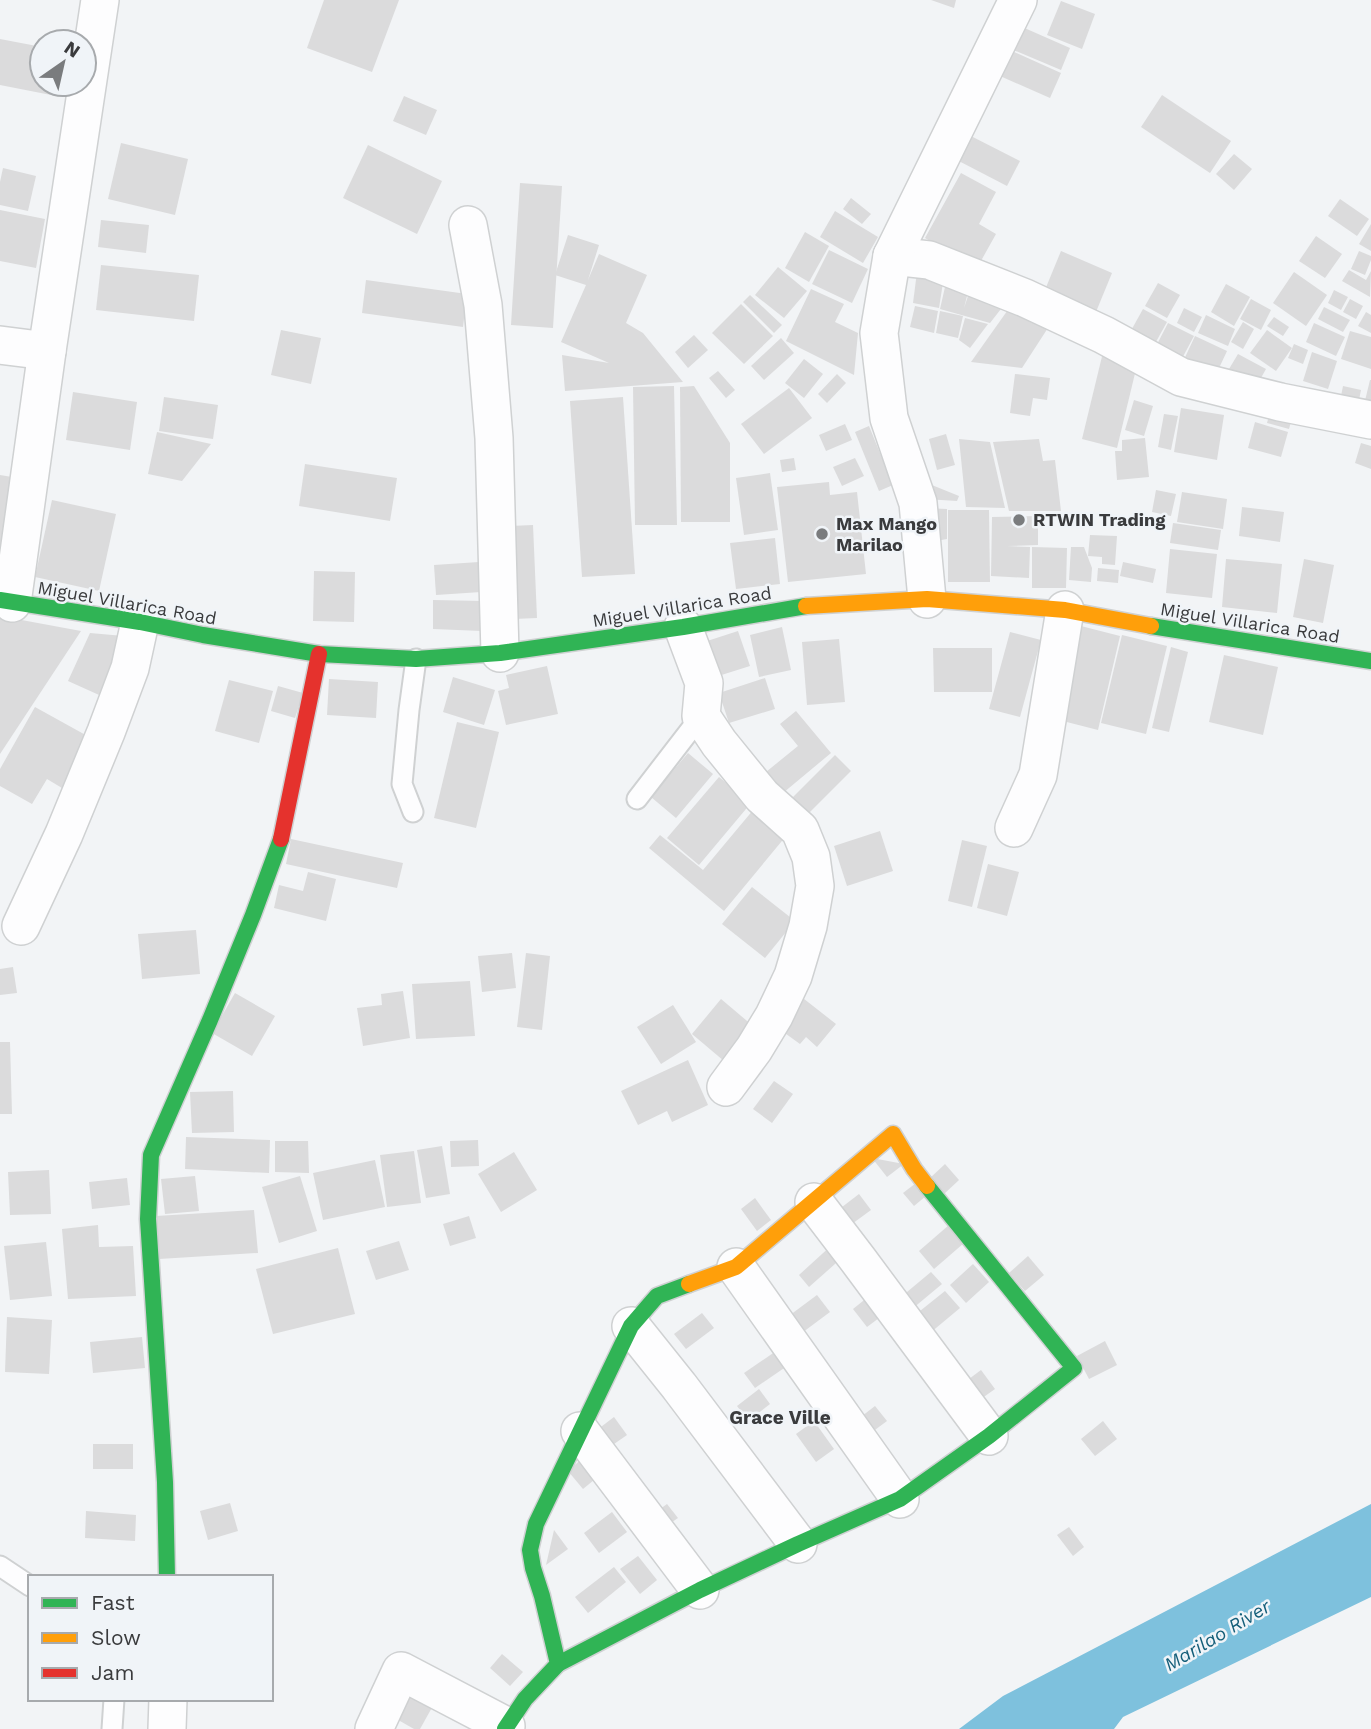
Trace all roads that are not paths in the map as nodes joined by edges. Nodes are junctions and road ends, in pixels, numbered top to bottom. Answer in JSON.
{"nodes":[{"id":1,"x":100,"y":0,"type":"edge"},
{"id":2,"x":1018,"y":0,"type":"edge"},
{"id":3,"x":467,"y":225,"type":"dead end"},
{"id":4,"x":892,"y":256,"type":"junction"},
{"id":5,"x":0,"y":345,"type":"edge"},
{"id":6,"x":47,"y":351,"type":"junction"},
{"id":7,"x":1371,"y":420,"type":"edge"},
{"id":8,"x":927,"y":599,"type":"junction"},
{"id":9,"x":6,"y":602,"type":"edge"},
{"id":10,"x":1065,"y":610,"type":"junction"},
{"id":11,"x":140,"y":622,"type":"junction"},
{"id":12,"x":683,"y":627,"type":"junction"},
{"id":13,"x":500,"y":653,"type":"junction"},
{"id":14,"x":319,"y":654,"type":"junction"},
{"id":15,"x":416,"y":659,"type":"junction"},
{"id":16,"x":1371,"y":661,"type":"edge"},
{"id":17,"x":701,"y":716,"type":"junction"},
{"id":18,"x":637,"y":799,"type":"dead end"},
{"id":19,"x":414,"y":812,"type":"dead end"},
{"id":20,"x":1014,"y":828,"type":"dead end"},
{"id":21,"x":21,"y":926,"type":"dead end"},
{"id":22,"x":726,"y":1087,"type":"dead end"},
{"id":23,"x":814,"y":1202,"type":"junction"},
{"id":24,"x":736,"y":1267,"type":"junction"},
{"id":25,"x":631,"y":1326,"type":"junction"},
{"id":26,"x":580,"y":1431,"type":"junction"},
{"id":27,"x":989,"y":1436,"type":"junction"},
{"id":28,"x":901,"y":1499,"type":"junction"},
{"id":29,"x":797,"y":1544,"type":"junction"},
{"id":30,"x":0,"y":1566,"type":"edge"},
{"id":31,"x":167,"y":1575,"type":"edge"},
{"id":32,"x":28,"y":1585,"type":"edge"},
{"id":33,"x":700,"y":1590,"type":"junction"},
{"id":34,"x":558,"y":1664,"type":"junction"},
{"id":35,"x":114,"y":1701,"type":"edge"},
{"id":36,"x":168,"y":1701,"type":"edge"},
{"id":37,"x":506,"y":1728,"type":"edge"},
{"id":38,"x":112,"y":1729,"type":"edge"},
{"id":39,"x":167,"y":1729,"type":"edge"},
{"id":40,"x":374,"y":1729,"type":"edge"}],
"edges":[{"from":1,"to":6,"type":"street"},
{"from":2,"to":4,"type":"street"},
{"from":3,"to":13,"type":"street"},
{"from":4,"to":7,"type":"street"},
{"from":4,"to":8,"type":"street"},
{"from":5,"to":6,"type":"street"},
{"from":6,"to":9,"type":"street"},
{"from":8,"to":10,"type":"street","name":"Miguel Villarica Road"},
{"from":8,"to":12,"type":"street","name":"Miguel Villarica Road"},
{"from":9,"to":11,"type":"street","name":"Miguel Villarica Road"},
{"from":10,"to":16,"type":"street","name":"Miguel Villarica Road"},
{"from":10,"to":20,"type":"street"},
{"from":11,"to":14,"type":"street","name":"Miguel Villarica Road"},
{"from":11,"to":21,"type":"street"},
{"from":12,"to":13,"type":"street","name":"Miguel Villarica Road"},
{"from":12,"to":17,"type":"street"},
{"from":13,"to":15,"type":"street","name":"Miguel Villarica Road"},
{"from":14,"to":15,"type":"street","name":"Miguel Villarica Road"},
{"from":14,"to":31,"type":"street"},
{"from":15,"to":19,"type":"lane"},
{"from":17,"to":18,"type":"lane"},
{"from":17,"to":22,"type":"street"},
{"from":23,"to":24,"type":"street"},
{"from":23,"to":27,"type":"street"},
{"from":23,"to":27,"type":"street"},
{"from":24,"to":25,"type":"street"},
{"from":24,"to":28,"type":"street"},
{"from":25,"to":26,"type":"street"},
{"from":25,"to":29,"type":"street"},
{"from":26,"to":33,"type":"street"},
{"from":26,"to":34,"type":"street"},
{"from":27,"to":28,"type":"street"},
{"from":28,"to":29,"type":"street"},
{"from":29,"to":33,"type":"street"},
{"from":30,"to":32,"type":"lane"},
{"from":33,"to":34,"type":"street"},
{"from":34,"to":37,"type":"street"},
{"from":35,"to":38,"type":"lane"},
{"from":36,"to":39,"type":"street"},
{"from":37,"to":40,"type":"street"}]}
